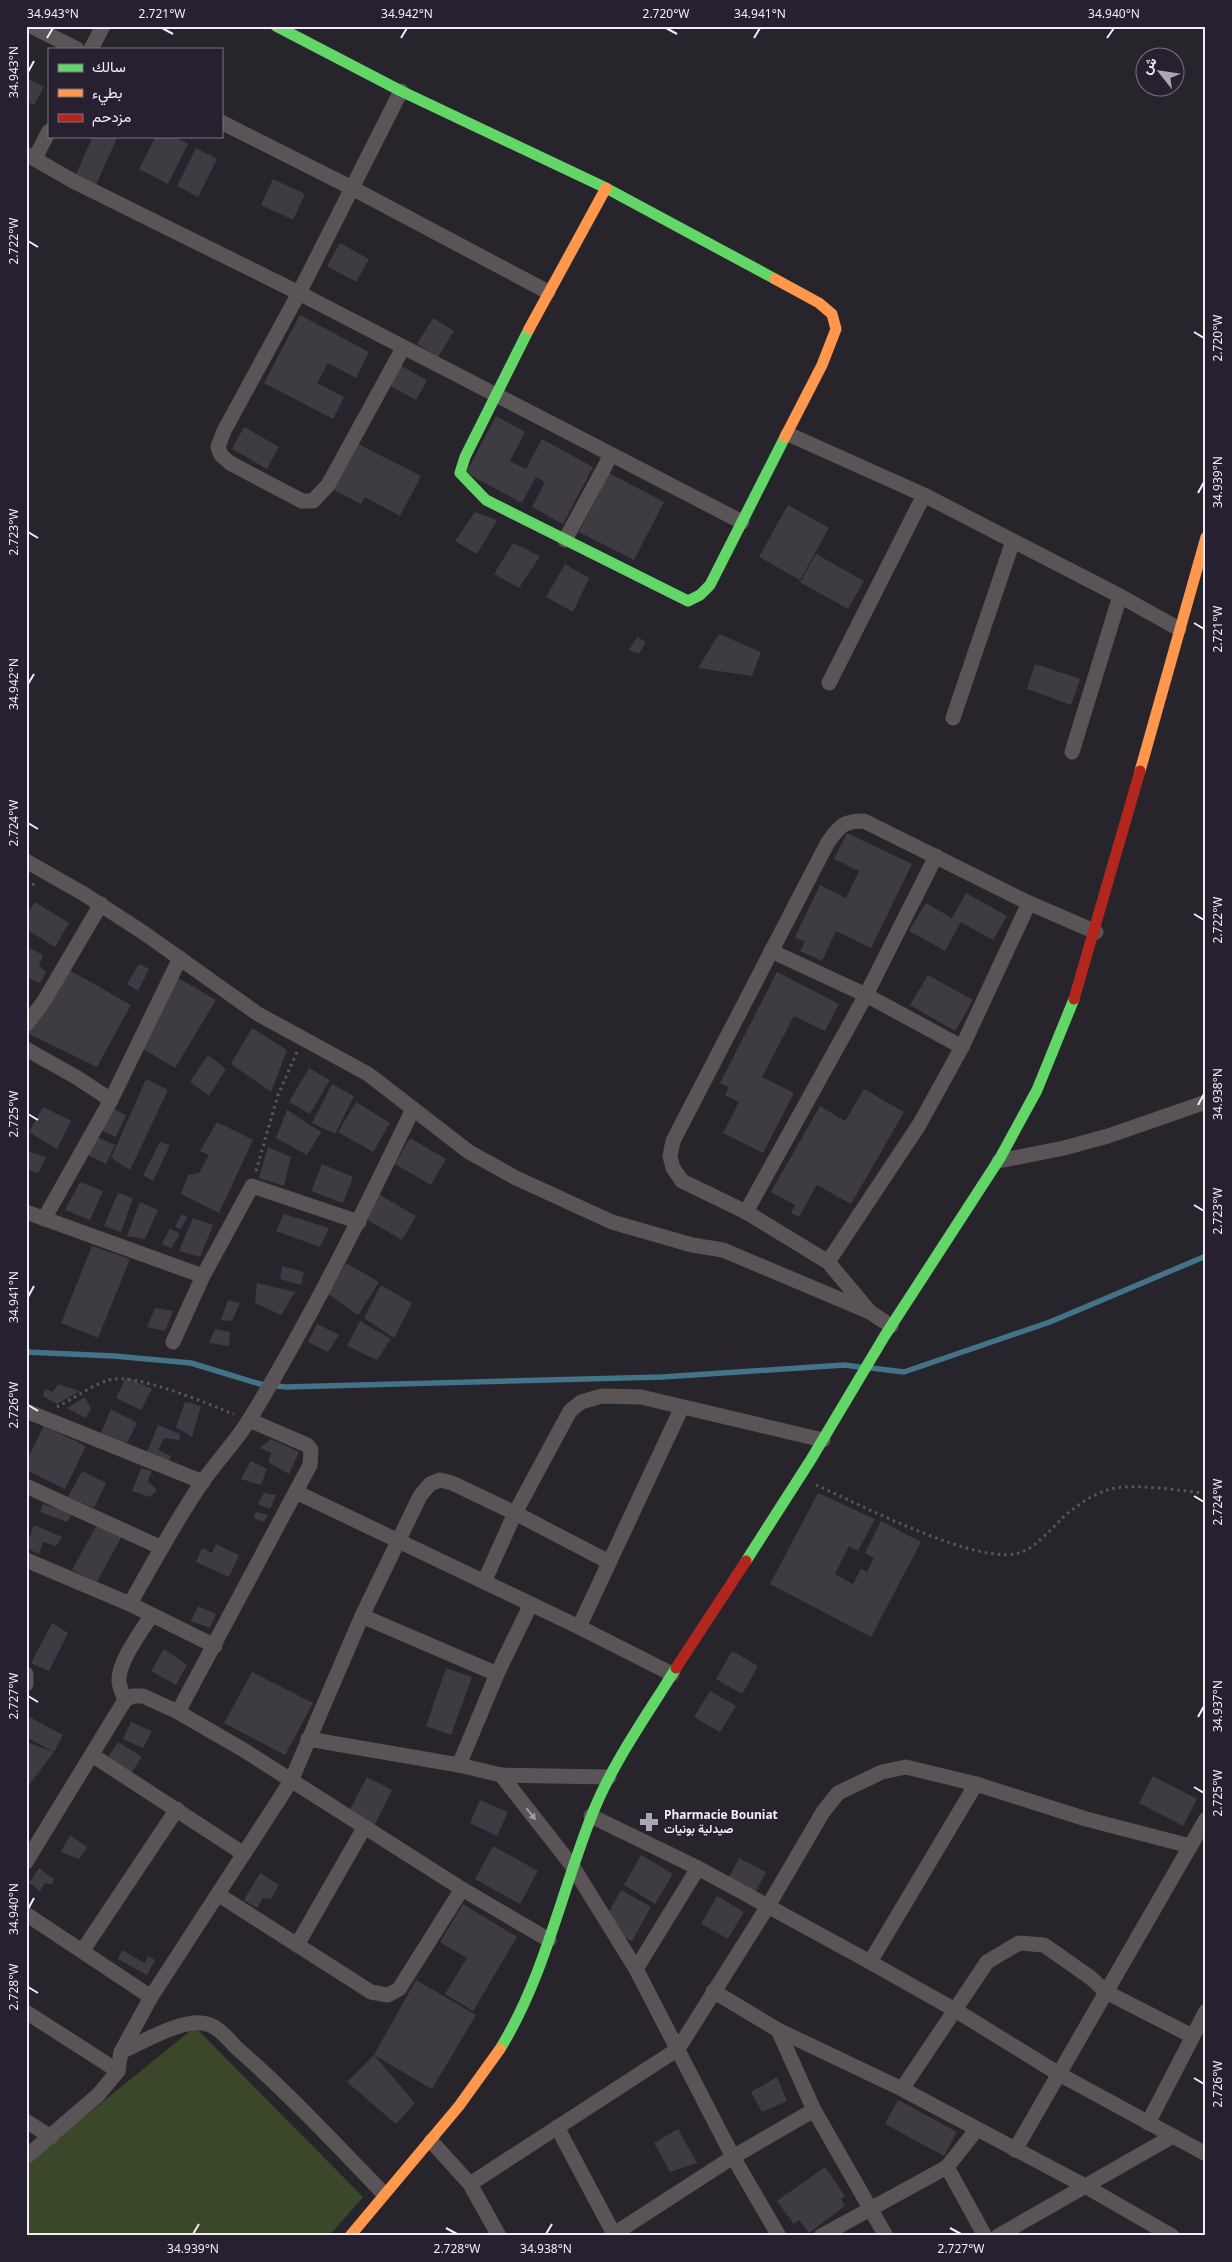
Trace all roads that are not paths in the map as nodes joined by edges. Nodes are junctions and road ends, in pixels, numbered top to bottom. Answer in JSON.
{"nodes":[{"id":1,"x":31,"y":26,"type":"edge"},
{"id":2,"x":103,"y":26,"type":"edge"},
{"id":3,"x":276,"y":26,"type":"edge"},
{"id":4,"x":75,"y":48,"type":"edge"},
{"id":5,"x":92,"y":48,"type":"edge"},
{"id":6,"x":401,"y":91,"type":"junction"},
{"id":7,"x":222,"y":123,"type":"edge"},
{"id":8,"x":48,"y":132,"type":"edge"},
{"id":9,"x":31,"y":156,"type":"edge"},
{"id":10,"x":352,"y":188,"type":"junction"},
{"id":11,"x":606,"y":188,"type":"junction"},
{"id":12,"x":548,"y":292,"type":"junction"},
{"id":13,"x":299,"y":293,"type":"junction"},
{"id":14,"x":403,"y":348,"type":"junction"},
{"id":15,"x":496,"y":396,"type":"junction"},
{"id":16,"x":788,"y":434,"type":"junction"},
{"id":17,"x":611,"y":455,"type":"junction"},
{"id":18,"x":924,"y":495,"type":"junction"},
{"id":19,"x":742,"y":522,"type":"junction"},
{"id":20,"x":1206,"y":537,"type":"edge"},
{"id":21,"x":566,"y":540,"type":"junction"},
{"id":22,"x":1013,"y":541,"type":"junction"},
{"id":23,"x":1120,"y":596,"type":"junction"},
{"id":24,"x":1179,"y":629,"type":"junction"},
{"id":25,"x":829,"y":684,"type":"dead end"},
{"id":26,"x":953,"y":718,"type":"dead end"},
{"id":27,"x":1072,"y":752,"type":"dead end"},
{"id":28,"x":936,"y":856,"type":"junction"},
{"id":29,"x":26,"y":861,"type":"edge"},
{"id":30,"x":1029,"y":903,"type":"junction"},
{"id":31,"x":100,"y":904,"type":"junction"},
{"id":32,"x":1096,"y":932,"type":"junction"},
{"id":33,"x":771,"y":951,"type":"junction"},
{"id":34,"x":180,"y":958,"type":"junction"},
{"id":35,"x":866,"y":995,"type":"junction"},
{"id":36,"x":26,"y":1026,"type":"edge"},
{"id":37,"x":962,"y":1047,"type":"junction"},
{"id":38,"x":26,"y":1049,"type":"edge"},
{"id":39,"x":111,"y":1100,"type":"junction"},
{"id":40,"x":1206,"y":1102,"type":"edge"},
{"id":41,"x":413,"y":1109,"type":"junction"},
{"id":42,"x":999,"y":1161,"type":"junction"},
{"id":43,"x":26,"y":1212,"type":"edge"},
{"id":44,"x":746,"y":1212,"type":"junction"},
{"id":45,"x":44,"y":1219,"type":"junction"},
{"id":46,"x":359,"y":1222,"type":"junction"},
{"id":47,"x":828,"y":1262,"type":"junction"},
{"id":48,"x":203,"y":1276,"type":"junction"},
{"id":49,"x":870,"y":1312,"type":"junction"},
{"id":50,"x":890,"y":1326,"type":"junction"},
{"id":51,"x":173,"y":1342,"type":"dead end"},
{"id":52,"x":682,"y":1407,"type":"junction"},
{"id":53,"x":33,"y":1414,"type":"edge"},
{"id":54,"x":249,"y":1420,"type":"junction"},
{"id":55,"x":823,"y":1440,"type":"junction"},
{"id":56,"x":202,"y":1482,"type":"junction"},
{"id":57,"x":26,"y":1486,"type":"edge"},
{"id":58,"x":296,"y":1492,"type":"junction"},
{"id":59,"x":515,"y":1513,"type":"junction"},
{"id":60,"x":399,"y":1542,"type":"junction"},
{"id":61,"x":162,"y":1548,"type":"junction"},
{"id":62,"x":26,"y":1560,"type":"edge"},
{"id":63,"x":609,"y":1562,"type":"junction"},
{"id":64,"x":484,"y":1582,"type":"junction"},
{"id":65,"x":130,"y":1604,"type":"junction"},
{"id":66,"x":531,"y":1604,"type":"junction"},
{"id":67,"x":151,"y":1616,"type":"junction"},
{"id":68,"x":362,"y":1616,"type":"junction"},
{"id":69,"x":579,"y":1627,"type":"junction"},
{"id":70,"x":215,"y":1646,"type":"junction"},
{"id":71,"x":26,"y":1674,"type":"edge"},
{"id":72,"x":497,"y":1674,"type":"junction"},
{"id":73,"x":672,"y":1674,"type":"junction"},
{"id":74,"x":26,"y":1684,"type":"edge"},
{"id":75,"x":125,"y":1700,"type":"junction"},
{"id":76,"x":178,"y":1712,"type":"junction"},
{"id":77,"x":308,"y":1739,"type":"junction"},
{"id":78,"x":92,"y":1754,"type":"junction"},
{"id":79,"x":459,"y":1765,"type":"junction"},
{"id":80,"x":501,"y":1775,"type":"junction"},
{"id":81,"x":609,"y":1777,"type":"junction"},
{"id":82,"x":291,"y":1781,"type":"junction"},
{"id":83,"x":976,"y":1784,"type":"junction"},
{"id":84,"x":177,"y":1809,"type":"junction"},
{"id":85,"x":591,"y":1816,"type":"junction"},
{"id":86,"x":1206,"y":1819,"type":"edge"},
{"id":87,"x":364,"y":1828,"type":"junction"},
{"id":88,"x":1190,"y":1846,"type":"junction"},
{"id":89,"x":244,"y":1854,"type":"junction"},
{"id":90,"x":26,"y":1862,"type":"edge"},
{"id":91,"x":573,"y":1867,"type":"junction"},
{"id":92,"x":698,"y":1868,"type":"junction"},
{"id":93,"x":462,"y":1889,"type":"junction"},
{"id":94,"x":219,"y":1895,"type":"junction"},
{"id":95,"x":768,"y":1906,"type":"junction"},
{"id":96,"x":26,"y":1914,"type":"edge"},
{"id":97,"x":549,"y":1940,"type":"junction"},
{"id":98,"x":297,"y":1945,"type":"junction"},
{"id":99,"x":82,"y":1950,"type":"junction"},
{"id":100,"x":870,"y":1962,"type":"junction"},
{"id":101,"x":636,"y":1969,"type":"junction"},
{"id":102,"x":713,"y":1991,"type":"junction"},
{"id":103,"x":1106,"y":1992,"type":"junction"},
{"id":104,"x":151,"y":1997,"type":"junction"},
{"id":105,"x":955,"y":2010,"type":"junction"},
{"id":106,"x":1206,"y":2011,"type":"edge"},
{"id":107,"x":26,"y":2012,"type":"edge"},
{"id":108,"x":778,"y":2030,"type":"junction"},
{"id":109,"x":1192,"y":2036,"type":"junction"},
{"id":110,"x":678,"y":2049,"type":"junction"},
{"id":111,"x":121,"y":2052,"type":"junction"},
{"id":112,"x":118,"y":2071,"type":"junction"},
{"id":113,"x":1059,"y":2074,"type":"junction"},
{"id":114,"x":902,"y":2089,"type":"junction"},
{"id":115,"x":814,"y":2110,"type":"junction"},
{"id":116,"x":26,"y":2121,"type":"edge"},
{"id":117,"x":1148,"y":2123,"type":"junction"},
{"id":118,"x":556,"y":2126,"type":"junction"},
{"id":119,"x":977,"y":2129,"type":"junction"},
{"id":120,"x":1173,"y":2136,"type":"junction"},
{"id":121,"x":52,"y":2137,"type":"junction"},
{"id":122,"x":432,"y":2140,"type":"junction"},
{"id":123,"x":1015,"y":2150,"type":"junction"},
{"id":124,"x":1206,"y":2154,"type":"edge"},
{"id":125,"x":26,"y":2157,"type":"edge"},
{"id":126,"x":734,"y":2157,"type":"junction"},
{"id":127,"x":947,"y":2167,"type":"junction"},
{"id":128,"x":470,"y":2184,"type":"junction"},
{"id":129,"x":1085,"y":2186,"type":"junction"},
{"id":130,"x":383,"y":2193,"type":"junction"},
{"id":131,"x":870,"y":2207,"type":"junction"},
{"id":132,"x":615,"y":2235,"type":"edge"},
{"id":133,"x":350,"y":2236,"type":"edge"},
{"id":134,"x":499,"y":2236,"type":"edge"},
{"id":135,"x":779,"y":2236,"type":"edge"},
{"id":136,"x":821,"y":2236,"type":"edge"},
{"id":137,"x":886,"y":2236,"type":"edge"},
{"id":138,"x":985,"y":2236,"type":"edge"},
{"id":139,"x":998,"y":2236,"type":"edge"},
{"id":140,"x":1172,"y":2236,"type":"edge"}],
"edges":[{"from":1,"to":4,"type":"street"},
{"from":2,"to":5,"type":"street"},
{"from":3,"to":6,"type":"street"},
{"from":6,"to":10,"type":"street"},
{"from":6,"to":11,"type":"street"},
{"from":7,"to":10,"type":"street"},
{"from":8,"to":9,"type":"street"},
{"from":9,"to":13,"type":"street"},
{"from":10,"to":12,"type":"street"},
{"from":10,"to":13,"type":"street"},
{"from":11,"to":12,"type":"street"},
{"from":11,"to":16,"type":"street"},
{"from":12,"to":15,"type":"street"},
{"from":13,"to":14,"type":"street"},
{"from":13,"to":14,"type":"street"},
{"from":14,"to":15,"type":"street"},
{"from":15,"to":17,"type":"street"},
{"from":15,"to":21,"type":"street"},
{"from":16,"to":18,"type":"street"},
{"from":16,"to":19,"type":"street"},
{"from":17,"to":19,"type":"street"},
{"from":17,"to":21,"type":"street"},
{"from":18,"to":22,"type":"street"},
{"from":18,"to":25,"type":"street"},
{"from":19,"to":21,"type":"street"},
{"from":20,"to":24,"type":"street"},
{"from":22,"to":23,"type":"street"},
{"from":22,"to":26,"type":"street"},
{"from":23,"to":24,"type":"street"},
{"from":23,"to":27,"type":"street"},
{"from":24,"to":32,"type":"street"},
{"from":28,"to":30,"type":"street"},
{"from":28,"to":33,"type":"street"},
{"from":28,"to":35,"type":"street"},
{"from":29,"to":31,"type":"street"},
{"from":30,"to":32,"type":"street"},
{"from":30,"to":37,"type":"street"},
{"from":31,"to":34,"type":"street"},
{"from":31,"to":36,"type":"street"},
{"from":32,"to":42,"type":"street"},
{"from":33,"to":35,"type":"street"},
{"from":33,"to":44,"type":"street"},
{"from":34,"to":39,"type":"street"},
{"from":34,"to":41,"type":"street"},
{"from":35,"to":37,"type":"street"},
{"from":35,"to":44,"type":"street"},
{"from":37,"to":47,"type":"street"},
{"from":38,"to":39,"type":"street"},
{"from":39,"to":45,"type":"street"},
{"from":40,"to":42,"type":"street"},
{"from":41,"to":46,"type":"street"},
{"from":41,"to":49,"type":"street"},
{"from":42,"to":50,"type":"street"},
{"from":43,"to":45,"type":"street"},
{"from":44,"to":47,"type":"street"},
{"from":45,"to":48,"type":"street"},
{"from":46,"to":48,"type":"street"},
{"from":46,"to":54,"type":"street"},
{"from":47,"to":49,"type":"street"},
{"from":48,"to":51,"type":"street"},
{"from":49,"to":50,"type":"street"},
{"from":50,"to":55,"type":"street"},
{"from":52,"to":55,"type":"street"},
{"from":52,"to":59,"type":"street"},
{"from":52,"to":63,"type":"street"},
{"from":53,"to":56,"type":"street"},
{"from":54,"to":56,"type":"street"},
{"from":54,"to":58,"type":"street"},
{"from":55,"to":73,"type":"street"},
{"from":56,"to":61,"type":"street"},
{"from":57,"to":61,"type":"street"},
{"from":58,"to":60,"type":"street"},
{"from":58,"to":70,"type":"street"},
{"from":59,"to":60,"type":"street"},
{"from":59,"to":63,"type":"street"},
{"from":59,"to":64,"type":"street"},
{"from":60,"to":64,"type":"street"},
{"from":60,"to":68,"type":"street"},
{"from":61,"to":65,"type":"street"},
{"from":62,"to":65,"type":"street"},
{"from":63,"to":69,"type":"street"},
{"from":64,"to":66,"type":"street"},
{"from":65,"to":67,"type":"street"},
{"from":66,"to":69,"type":"street"},
{"from":66,"to":72,"type":"street"},
{"from":67,"to":70,"type":"street"},
{"from":67,"to":75,"type":"street"},
{"from":68,"to":72,"type":"street"},
{"from":68,"to":77,"type":"street"},
{"from":69,"to":73,"type":"street"},
{"from":70,"to":76,"type":"street"},
{"from":71,"to":74,"type":"street"},
{"from":72,"to":79,"type":"street"},
{"from":73,"to":81,"type":"street"},
{"from":75,"to":76,"type":"street"},
{"from":75,"to":78,"type":"street"},
{"from":76,"to":82,"type":"street"},
{"from":77,"to":79,"type":"street"},
{"from":77,"to":82,"type":"street"},
{"from":78,"to":84,"type":"street"},
{"from":78,"to":90,"type":"street"},
{"from":79,"to":80,"type":"street"},
{"from":80,"to":81,"type":"street"},
{"from":80,"to":91,"type":"street","one_way":true},
{"from":81,"to":85,"type":"street"},
{"from":82,"to":87,"type":"street"},
{"from":82,"to":89,"type":"street"},
{"from":83,"to":88,"type":"street"},
{"from":83,"to":95,"type":"street"},
{"from":83,"to":100,"type":"street"},
{"from":84,"to":89,"type":"street"},
{"from":84,"to":99,"type":"street"},
{"from":85,"to":91,"type":"street"},
{"from":85,"to":92,"type":"street"},
{"from":86,"to":88,"type":"street"},
{"from":87,"to":93,"type":"street"},
{"from":87,"to":98,"type":"street"},
{"from":88,"to":103,"type":"street"},
{"from":89,"to":94,"type":"street"},
{"from":91,"to":97,"type":"street"},
{"from":91,"to":101,"type":"street"},
{"from":92,"to":95,"type":"street"},
{"from":92,"to":101,"type":"street"},
{"from":93,"to":97,"type":"street"},
{"from":93,"to":98,"type":"street"},
{"from":94,"to":98,"type":"street"},
{"from":94,"to":104,"type":"street"},
{"from":95,"to":100,"type":"street"},
{"from":95,"to":102,"type":"street"},
{"from":96,"to":99,"type":"street"},
{"from":97,"to":122,"type":"street"},
{"from":99,"to":104,"type":"street"},
{"from":100,"to":105,"type":"street"},
{"from":101,"to":110,"type":"street"},
{"from":102,"to":108,"type":"street"},
{"from":102,"to":110,"type":"street"},
{"from":103,"to":105,"type":"street"},
{"from":103,"to":109,"type":"street"},
{"from":103,"to":113,"type":"street"},
{"from":104,"to":111,"type":"street"},
{"from":105,"to":113,"type":"street"},
{"from":105,"to":114,"type":"street"},
{"from":106,"to":109,"type":"street"},
{"from":107,"to":112,"type":"street"},
{"from":108,"to":114,"type":"street"},
{"from":108,"to":115,"type":"street"},
{"from":109,"to":117,"type":"street"},
{"from":110,"to":118,"type":"street"},
{"from":110,"to":126,"type":"street"},
{"from":111,"to":112,"type":"street"},
{"from":111,"to":130,"type":"street"},
{"from":112,"to":121,"type":"street"},
{"from":113,"to":117,"type":"street"},
{"from":113,"to":123,"type":"street"},
{"from":114,"to":119,"type":"street"},
{"from":115,"to":126,"type":"street"},
{"from":115,"to":131,"type":"street"},
{"from":116,"to":121,"type":"street"},
{"from":117,"to":120,"type":"street"},
{"from":118,"to":128,"type":"street"},
{"from":118,"to":132,"type":"street"},
{"from":119,"to":123,"type":"street"},
{"from":119,"to":127,"type":"street"},
{"from":120,"to":124,"type":"street"},
{"from":120,"to":129,"type":"street"},
{"from":121,"to":125,"type":"street"},
{"from":122,"to":128,"type":"street"},
{"from":122,"to":130,"type":"street"},
{"from":123,"to":129,"type":"street"},
{"from":126,"to":132,"type":"street"},
{"from":126,"to":135,"type":"street"},
{"from":127,"to":131,"type":"street"},
{"from":127,"to":138,"type":"street"},
{"from":128,"to":134,"type":"street"},
{"from":129,"to":139,"type":"street"},
{"from":129,"to":140,"type":"street"},
{"from":130,"to":133,"type":"street"},
{"from":131,"to":136,"type":"street"},
{"from":131,"to":137,"type":"street"}]}
